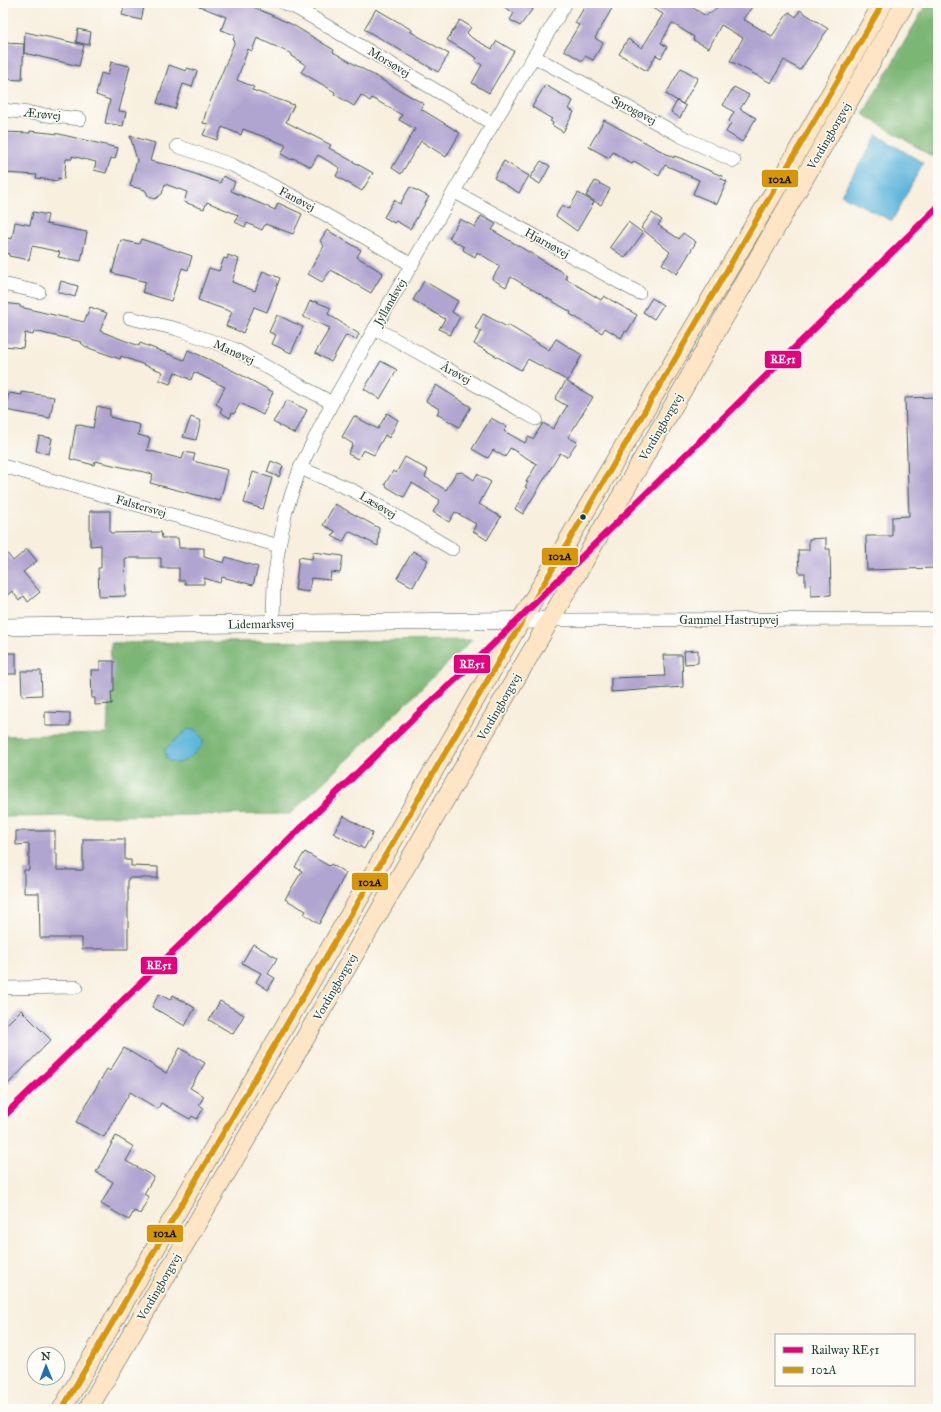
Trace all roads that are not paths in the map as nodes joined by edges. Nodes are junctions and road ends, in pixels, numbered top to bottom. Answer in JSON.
{"nodes":[{"id":1,"x":284,"y":3,"type":"edge"},
{"id":2,"x":566,"y":3,"type":"edge"},
{"id":3,"x":883,"y":3,"type":"edge"},
{"id":4,"x":905,"y":3,"type":"edge"},
{"id":5,"x":535,"y":57,"type":"junction"},
{"id":6,"x":3,"y":110,"type":"edge"},
{"id":7,"x":80,"y":119,"type":"dead end"},
{"id":8,"x":493,"y":124,"type":"junction"},
{"id":9,"x":177,"y":146,"type":"dead end"},
{"id":10,"x":734,"y":161,"type":"dead end"},
{"id":11,"x":455,"y":192,"type":"junction"},
{"id":12,"x":412,"y":264,"type":"junction"},
{"id":13,"x":3,"y":284,"type":"edge"},
{"id":14,"x":39,"y":292,"type":"dead end"},
{"id":15,"x":639,"y":293,"type":"dead end"},
{"id":16,"x":130,"y":318,"type":"dead end"},
{"id":17,"x":375,"y":328,"type":"junction"},
{"id":18,"x":332,"y":403,"type":"junction"},
{"id":19,"x":536,"y":419,"type":"dead end"},
{"id":20,"x":3,"y":466,"type":"edge"},
{"id":21,"x":300,"y":468,"type":"junction"},
{"id":22,"x":279,"y":546,"type":"junction"},
{"id":23,"x":452,"y":549,"type":"dead end"},
{"id":24,"x":938,"y":619,"type":"edge"},
{"id":25,"x":550,"y":620,"type":"junction"},
{"id":26,"x":520,"y":622,"type":"junction"},
{"id":27,"x":273,"y":624,"type":"junction"},
{"id":28,"x":3,"y":627,"type":"edge"},
{"id":29,"x":76,"y":987,"type":"dead end"},
{"id":30,"x":3,"y":988,"type":"edge"},
{"id":31,"x":62,"y":1409,"type":"edge"},
{"id":32,"x":88,"y":1409,"type":"edge"}],
"edges":[{"from":1,"to":8,"type":"street","name":"Morsøvej"},
{"from":2,"to":5,"type":"street","name":"Jyllandsvej"},
{"from":3,"to":26,"type":"main road","name":"Vordingborgvej"},
{"from":4,"to":25,"type":"main road","name":"Vordingborgvej"},
{"from":5,"to":8,"type":"street","name":"Jyllandsvej"},
{"from":5,"to":10,"type":"street","name":"Sprogøvej"},
{"from":6,"to":7,"type":"street","name":"Ærøvej"},
{"from":8,"to":11,"type":"street","name":"Jyllandsvej"},
{"from":9,"to":12,"type":"street","name":"Fanøvej"},
{"from":11,"to":12,"type":"street","name":"Jyllandsvej"},
{"from":11,"to":15,"type":"street","name":"Hjarnøvej"},
{"from":12,"to":17,"type":"street","name":"Jyllandsvej"},
{"from":13,"to":14,"type":"street"},
{"from":16,"to":18,"type":"street","name":"Manøvej"},
{"from":17,"to":18,"type":"street","name":"Jyllandsvej"},
{"from":17,"to":19,"type":"street","name":"Årøvej"},
{"from":18,"to":21,"type":"street","name":"Jyllandsvej"},
{"from":20,"to":22,"type":"street","name":"Falstersvej"},
{"from":21,"to":22,"type":"street","name":"Jyllandsvej"},
{"from":21,"to":23,"type":"street","name":"Læsøvej"},
{"from":22,"to":27,"type":"street","name":"Jyllandsvej"},
{"from":24,"to":25,"type":"street","name":"Gammel Hastrupvej"},
{"from":25,"to":26,"type":"street","name":"Gammel Hastrupvej"},
{"from":25,"to":32,"type":"main road","name":"Vordingborgvej"},
{"from":26,"to":27,"type":"street","name":"Lidemarksvej"},
{"from":26,"to":31,"type":"main road","name":"Vordingborgvej"},
{"from":27,"to":28,"type":"street","name":"Lidemarksvej"},
{"from":29,"to":30,"type":"street"}]}
